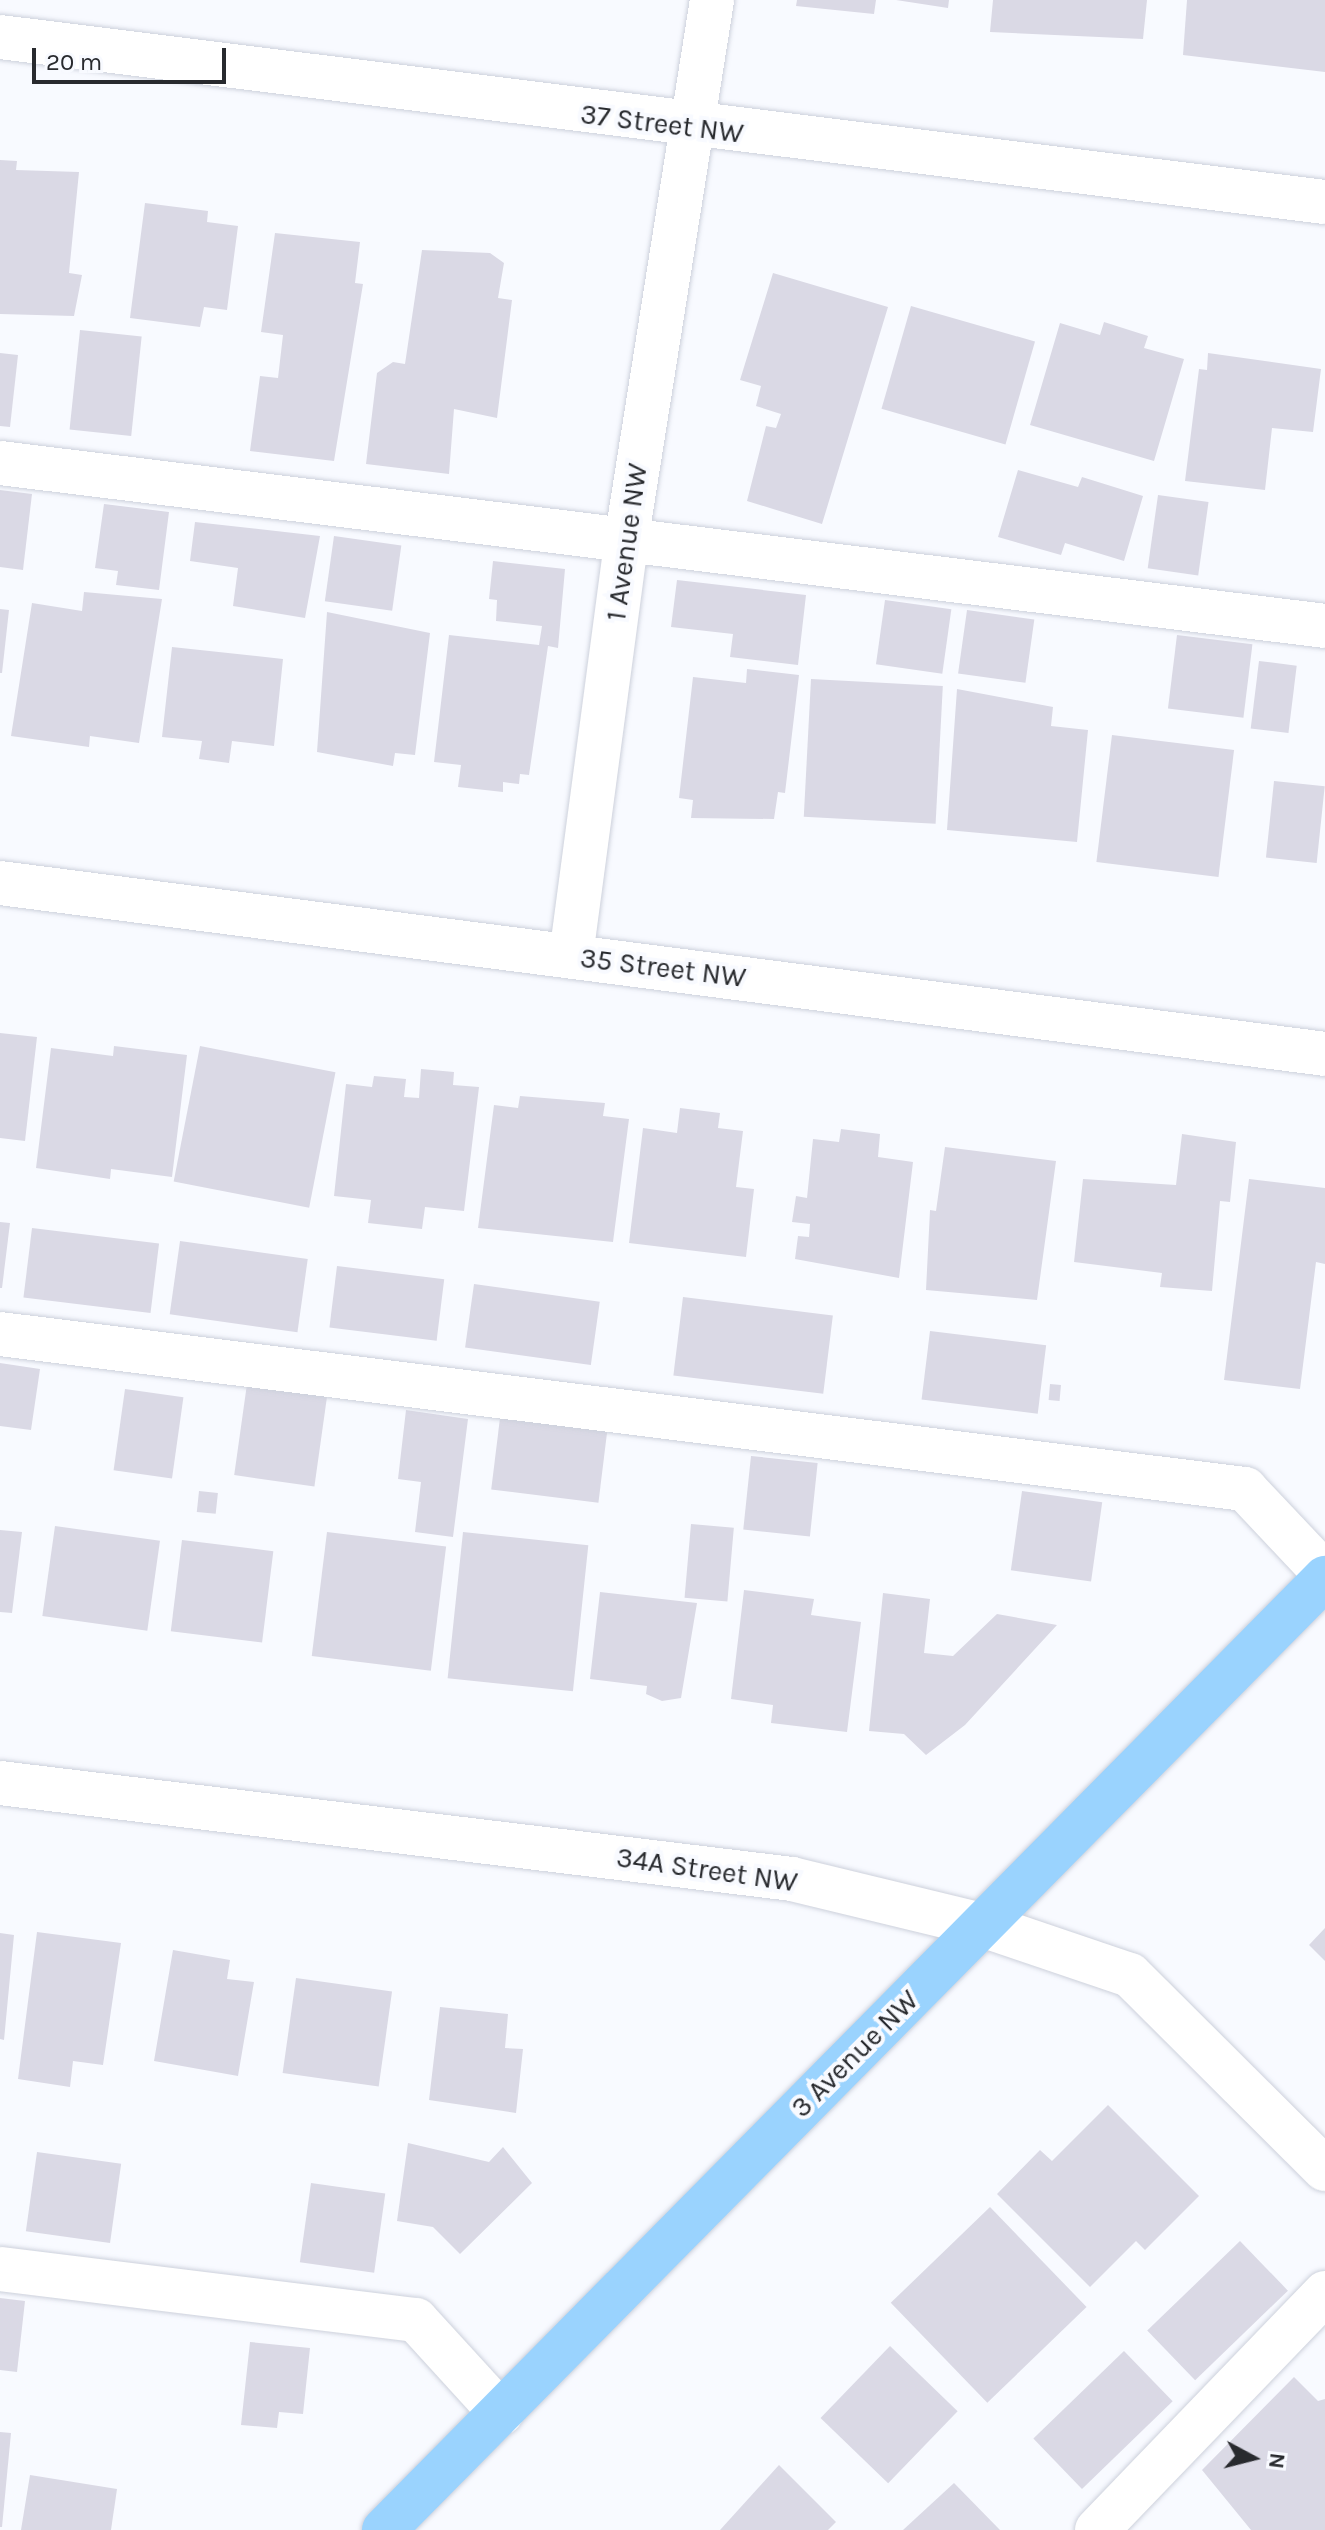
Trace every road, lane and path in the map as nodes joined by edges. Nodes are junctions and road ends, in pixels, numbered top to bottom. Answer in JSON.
{"nodes":[{"id":1,"x":712,"y":0,"type":"edge"},
{"id":2,"x":0,"y":37,"type":"edge"},
{"id":3,"x":689,"y":128,"type":"junction"},
{"id":4,"x":1325,"y":202,"type":"edge"},
{"id":5,"x":0,"y":463,"type":"edge"},
{"id":6,"x":626,"y":542,"type":"junction"},
{"id":7,"x":1325,"y":626,"type":"edge"},
{"id":8,"x":0,"y":883,"type":"edge"},
{"id":9,"x":571,"y":956,"type":"junction"},
{"id":10,"x":1325,"y":1054,"type":"edge"},
{"id":11,"x":0,"y":1334,"type":"edge"},
{"id":12,"x":1325,"y":1576,"type":"edge"},
{"id":13,"x":0,"y":1783,"type":"edge"},
{"id":14,"x":982,"y":1925,"type":"junction"},
{"id":15,"x":1325,"y":2169,"type":"edge"},
{"id":16,"x":0,"y":2269,"type":"edge"},
{"id":17,"x":1325,"y":2293,"type":"edge"},
{"id":18,"x":501,"y":2413,"type":"junction"},
{"id":19,"x":384,"y":2530,"type":"edge"},
{"id":20,"x":1097,"y":2530,"type":"edge"}],
"edges":[{"from":1,"to":3,"type":"street","name":"1 Avenue NW"},
{"from":2,"to":3,"type":"street","name":"37 Street NW"},
{"from":3,"to":4,"type":"street","name":"37 Street NW"},
{"from":3,"to":6,"type":"street","name":"1 Avenue NW"},
{"from":5,"to":6,"type":"street"},
{"from":6,"to":7,"type":"street"},
{"from":6,"to":9,"type":"street","name":"1 Avenue NW"},
{"from":8,"to":9,"type":"street","name":"35 Street NW"},
{"from":9,"to":10,"type":"street","name":"35 Street NW"},
{"from":11,"to":12,"type":"street"},
{"from":12,"to":14,"type":"main road","name":"3 Avenue NW"},
{"from":13,"to":14,"type":"street","name":"34A Street NW"},
{"from":14,"to":15,"type":"street","name":"34A Street NW"},
{"from":14,"to":18,"type":"main road","name":"3 Avenue NW"},
{"from":16,"to":18,"type":"street"},
{"from":17,"to":20,"type":"street"},
{"from":18,"to":19,"type":"main road","name":"3 Avenue NW"}]}
